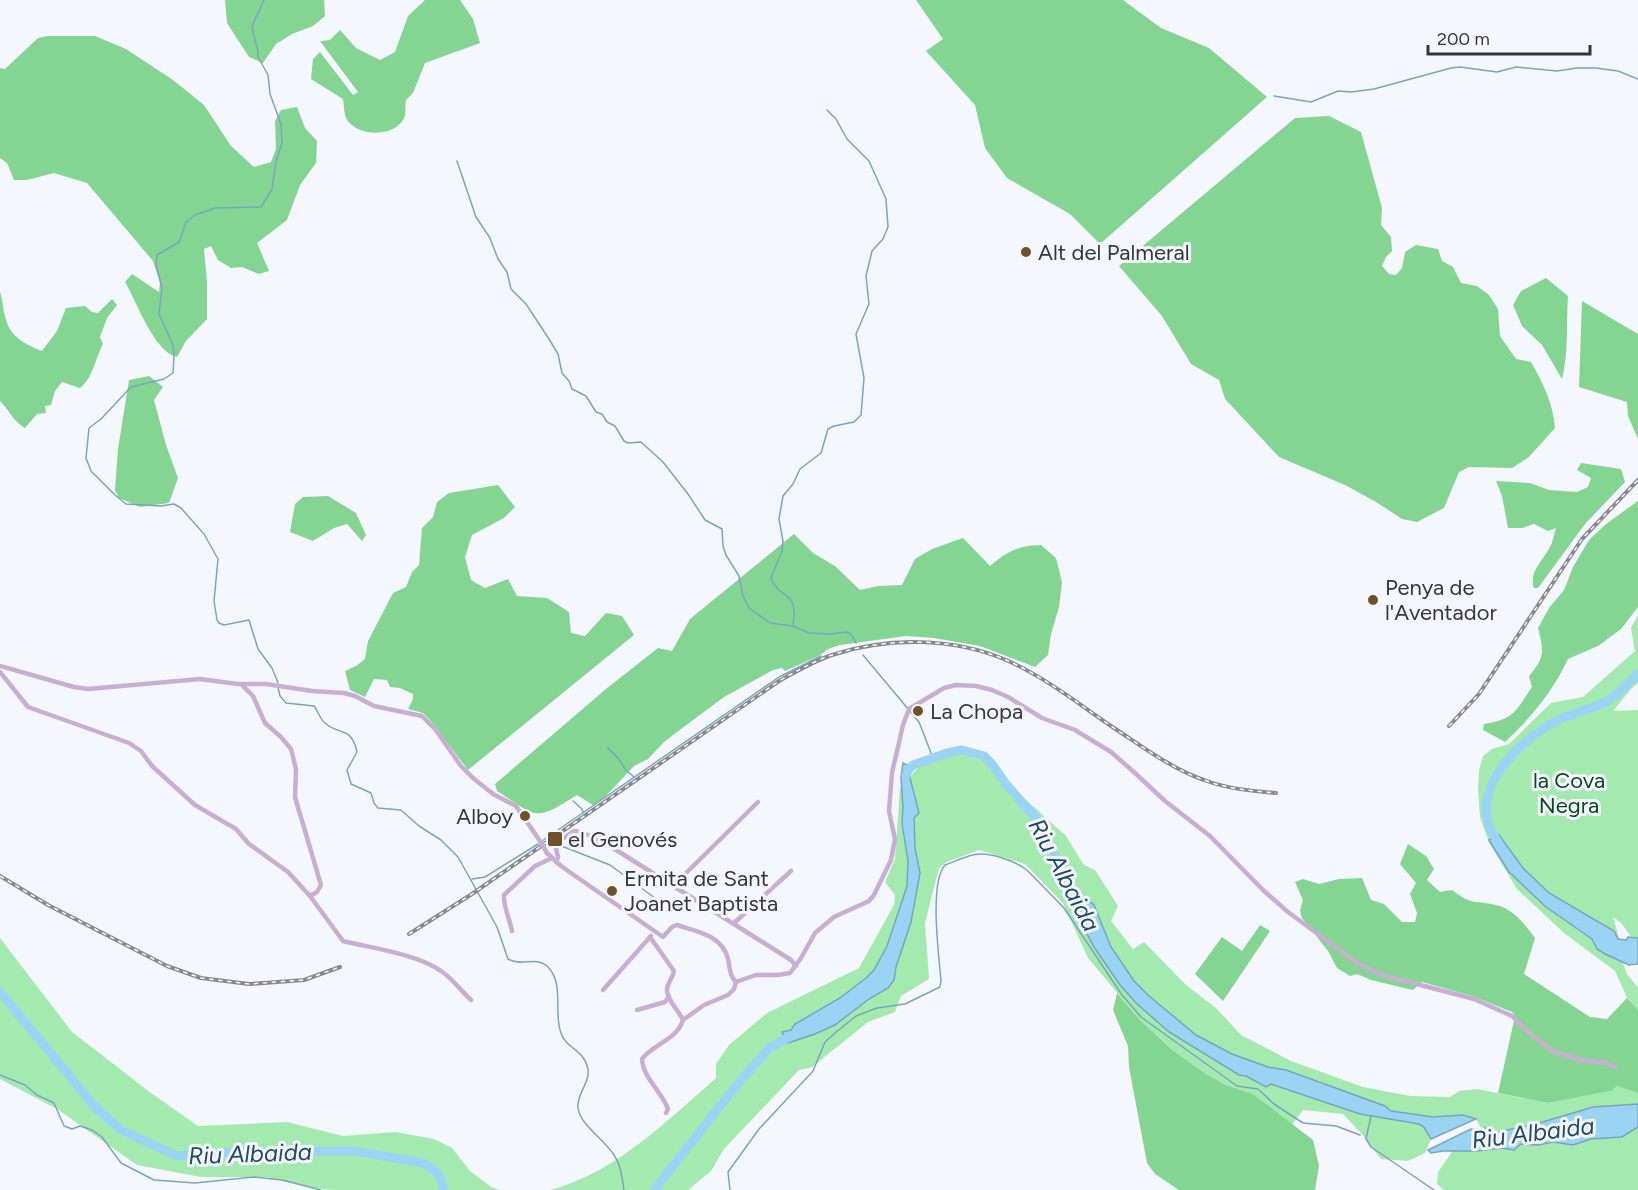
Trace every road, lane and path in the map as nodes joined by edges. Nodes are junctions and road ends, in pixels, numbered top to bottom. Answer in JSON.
{"nodes":[{"id":1,"x":0,"y":666,"type":"edge"},
{"id":2,"x":0,"y":672,"type":"edge"},
{"id":3,"x":242,"y":684,"type":"junction"},
{"id":4,"x":758,"y":802,"type":"dead end"},
{"id":5,"x":554,"y":860,"type":"junction"},
{"id":6,"x":790,"y":871,"type":"dead end"},
{"id":7,"x":674,"y":885,"type":"junction"},
{"id":8,"x":310,"y":896,"type":"junction"},
{"id":9,"x":734,"y":923,"type":"junction"},
{"id":10,"x":512,"y":931,"type":"dead end"},
{"id":11,"x":654,"y":932,"type":"junction"},
{"id":12,"x":650,"y":937,"type":"junction"},
{"id":13,"x":796,"y":966,"type":"junction"},
{"id":14,"x":736,"y":982,"type":"junction"},
{"id":15,"x":603,"y":990,"type":"dead end"},
{"id":16,"x":669,"y":996,"type":"junction"},
{"id":17,"x":471,"y":1000,"type":"dead end"},
{"id":18,"x":637,"y":1010,"type":"dead end"},
{"id":19,"x":683,"y":1020,"type":"junction"},
{"id":20,"x":1615,"y":1067,"type":"dead end"},
{"id":21,"x":666,"y":1113,"type":"dead end"}],
"edges":[{"from":1,"to":3,"type":"street"},
{"from":2,"to":8,"type":"street"},
{"from":3,"to":5,"type":"street","bridge":true},
{"from":3,"to":8,"type":"street"},
{"from":4,"to":7,"type":"street"},
{"from":5,"to":7,"type":"street"},
{"from":5,"to":10,"type":"street"},
{"from":5,"to":11,"type":"street"},
{"from":6,"to":9,"type":"street"},
{"from":7,"to":9,"type":"street"},
{"from":8,"to":17,"type":"street"},
{"from":9,"to":13,"type":"street"},
{"from":11,"to":12,"type":"street"},
{"from":11,"to":14,"type":"street"},
{"from":12,"to":15,"type":"street"},
{"from":12,"to":16,"type":"street"},
{"from":13,"to":14,"type":"street"},
{"from":13,"to":20,"type":"street"},
{"from":14,"to":19,"type":"street"},
{"from":16,"to":18,"type":"street"},
{"from":16,"to":19,"type":"street"},
{"from":19,"to":21,"type":"street"}]}
